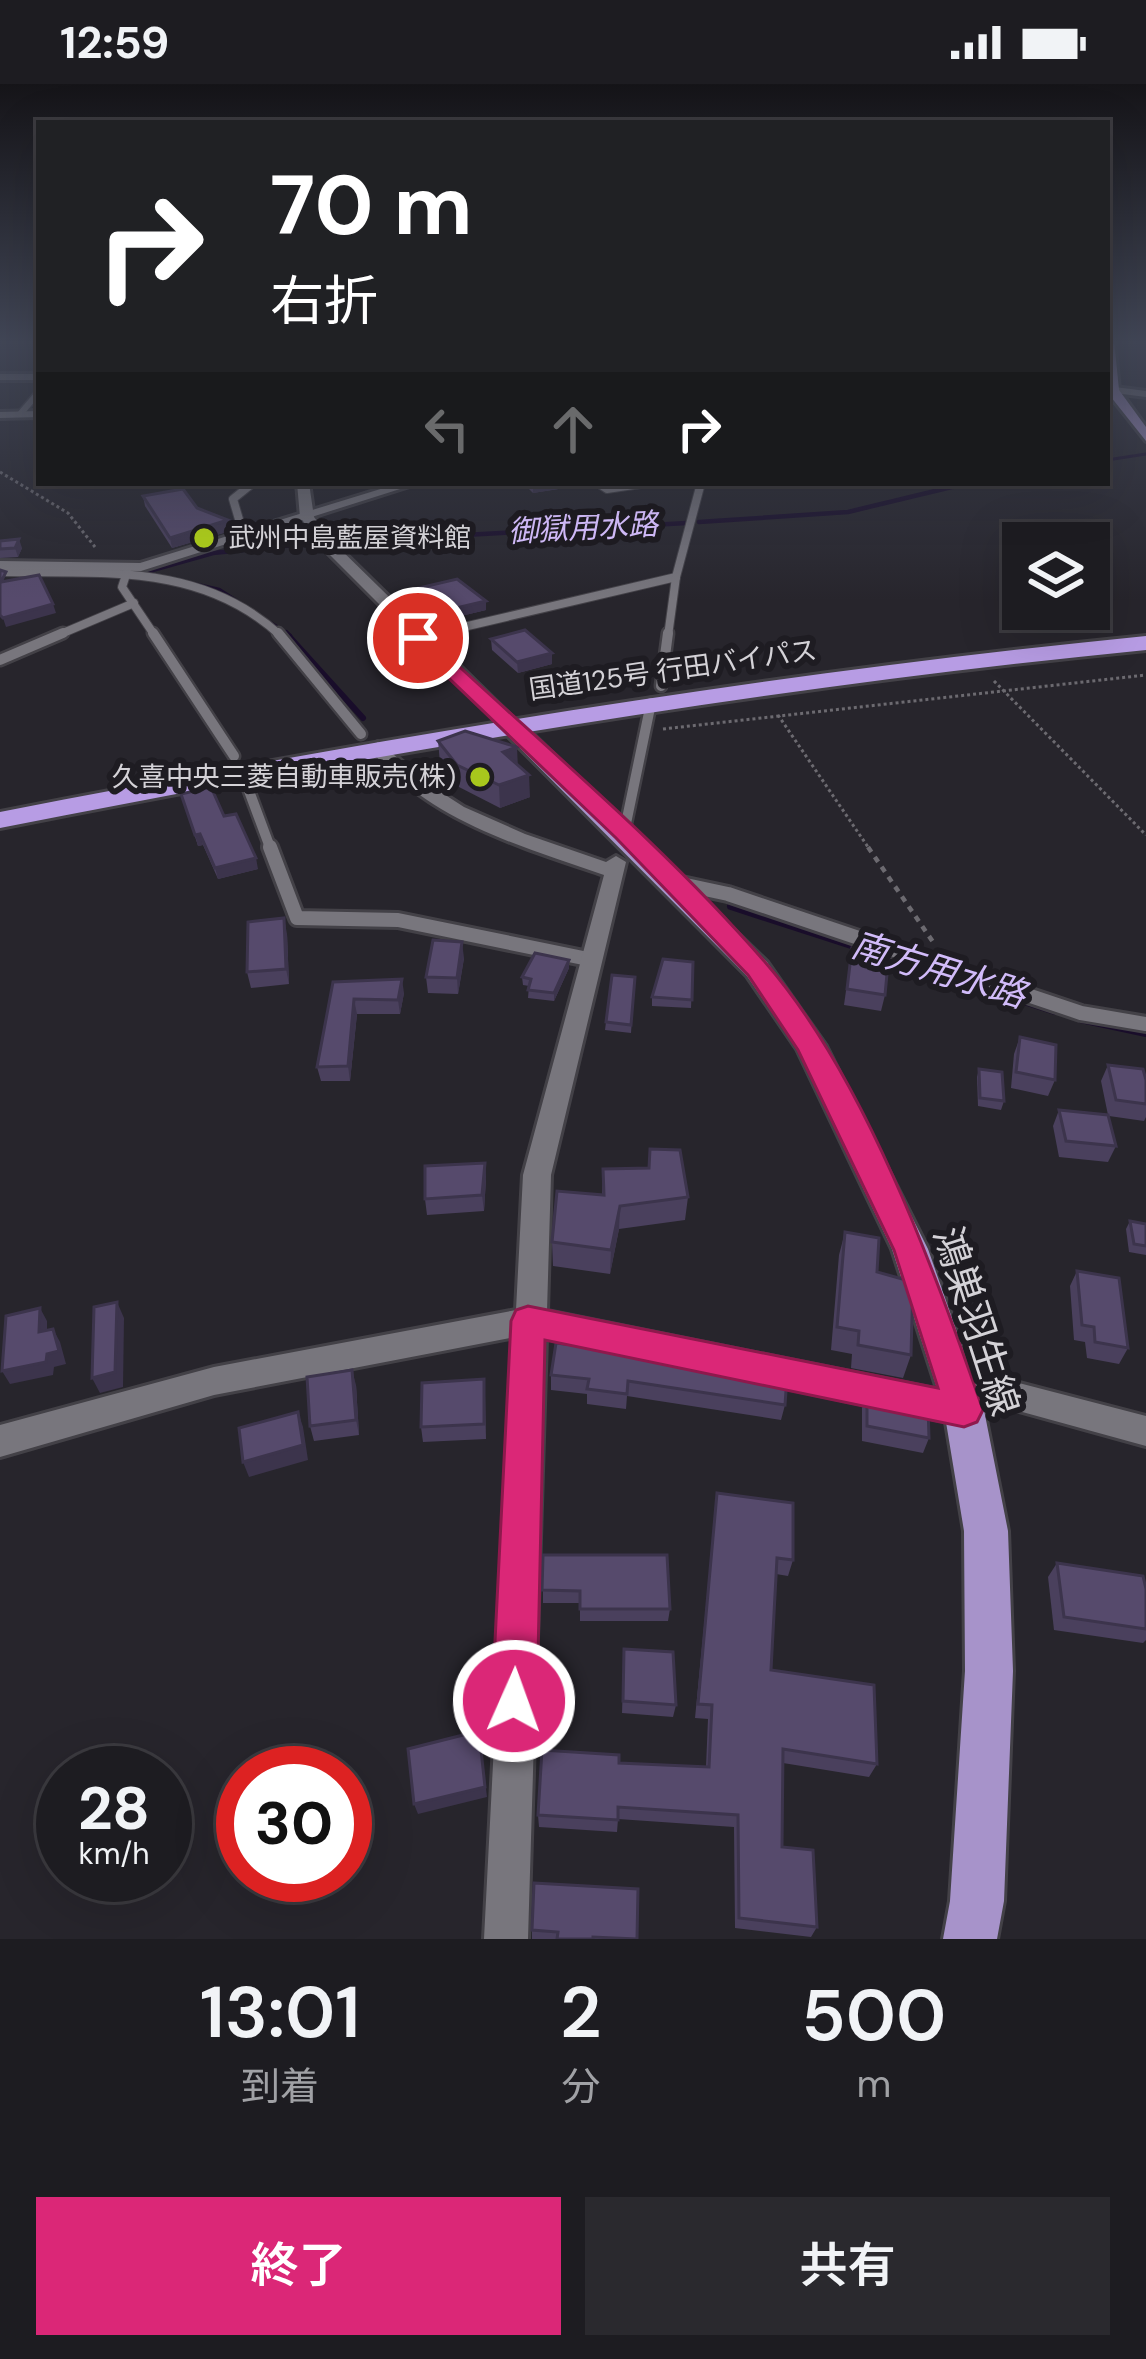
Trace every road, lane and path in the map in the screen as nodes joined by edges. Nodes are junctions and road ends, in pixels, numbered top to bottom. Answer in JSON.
{"nodes":[{"id":1,"x":0,"y":472,"type":"edge"},
{"id":2,"x":249,"y":486,"type":"edge"},
{"id":3,"x":303,"y":486,"type":"edge"},
{"id":4,"x":404,"y":486,"type":"edge"},
{"id":5,"x":700,"y":486,"type":"edge"},
{"id":6,"x":308,"y":518,"type":"junction"},
{"id":7,"x":243,"y":533,"type":"junction"},
{"id":8,"x":0,"y":568,"type":"edge"},
{"id":9,"x":105,"y":568,"type":"junction"},
{"id":10,"x":127,"y":573,"type":"junction"},
{"id":11,"x":676,"y":577,"type":"junction"},
{"id":12,"x":134,"y":603,"type":"junction"},
{"id":13,"x":1146,"y":629,"type":"edge"},
{"id":14,"x":418,"y":638,"type":"junction"},
{"id":15,"x":1146,"y":643,"type":"edge"},
{"id":16,"x":0,"y":660,"type":"edge"},
{"id":17,"x":974,"y":660,"type":"junction"},
{"id":18,"x":1146,"y":675,"type":"edge"},
{"id":19,"x":1001,"y":690,"type":"junction"},
{"id":20,"x":656,"y":694,"type":"junction"},
{"id":21,"x":778,"y":715,"type":"junction"},
{"id":22,"x":503,"y":718,"type":"junction"},
{"id":23,"x":646,"y":730,"type":"junction"},
{"id":24,"x":369,"y":741,"type":"junction"},
{"id":25,"x":238,"y":764,"type":"junction"},
{"id":26,"x":0,"y":804,"type":"edge"},
{"id":27,"x":0,"y":820,"type":"edge"},
{"id":28,"x":1146,"y":835,"type":"edge"},
{"id":29,"x":618,"y":856,"type":"junction"},
{"id":30,"x":672,"y":882,"type":"junction"},
{"id":31,"x":593,"y":960,"type":"junction"},
{"id":32,"x":943,"y":970,"type":"junction"},
{"id":33,"x":1146,"y":1024,"type":"edge"},
{"id":34,"x":528,"y":1321,"type":"junction"},
{"id":35,"x":959,"y":1395,"type":"junction"},
{"id":36,"x":1146,"y":1431,"type":"edge"},
{"id":37,"x":0,"y":1442,"type":"edge"},
{"id":38,"x":506,"y":1939,"type":"edge"},
{"id":39,"x":970,"y":1939,"type":"edge"}],
"edges":[{"from":1,"to":9,"type":"path"},
{"from":2,"to":7,"type":"lane"},
{"from":3,"to":6,"type":"street"},
{"from":4,"to":6,"type":"street"},
{"from":5,"to":11,"type":"lane"},
{"from":6,"to":7,"type":"street"},
{"from":6,"to":14,"type":"street"},
{"from":7,"to":10,"type":"street"},
{"from":8,"to":9,"type":"street"},
{"from":8,"to":10,"type":"lane"},
{"from":9,"to":10,"type":"street"},
{"from":10,"to":12,"type":"lane"},
{"from":10,"to":24,"type":"lane"},
{"from":11,"to":14,"type":"lane"},
{"from":11,"to":20,"type":"lane"},
{"from":12,"to":16,"type":"lane"},
{"from":12,"to":25,"type":"lane"},
{"from":13,"to":20,"type":"highway","name":"国道125号 行田バイパス"},
{"from":14,"to":22,"type":"street"},
{"from":15,"to":17,"type":"highway","name":"国道125号 行田バイパス"},
{"from":17,"to":19,"type":"path"},
{"from":17,"to":20,"type":"highway","name":"国道125号 行田バイパス"},
{"from":18,"to":19,"type":"path"},
{"from":19,"to":21,"type":"path"},
{"from":19,"to":28,"type":"path"},
{"from":20,"to":22,"type":"highway","name":"国道125号 行田バイパス"},
{"from":20,"to":23,"type":"lane"},
{"from":21,"to":23,"type":"path"},
{"from":21,"to":32,"type":"path"},
{"from":22,"to":24,"type":"highway","name":"国道125号 行田バイパス"},
{"from":22,"to":29,"type":"main road","name":"鴻巣羽生線"},
{"from":23,"to":29,"type":"lane"},
{"from":24,"to":25,"type":"highway","name":"国道125号 行田バイパス"},
{"from":24,"to":29,"type":"street"},
{"from":25,"to":26,"type":"highway","name":"国道125号 行田バイパス"},
{"from":25,"to":27,"type":"highway","name":"国道125号 行田バイパス"},
{"from":25,"to":31,"type":"lane"},
{"from":29,"to":30,"type":"main road","name":"鴻巣羽生線"},
{"from":29,"to":31,"type":"street"},
{"from":30,"to":32,"type":"lane"},
{"from":30,"to":35,"type":"main road","name":"鴻巣羽生線"},
{"from":31,"to":34,"type":"street"},
{"from":32,"to":33,"type":"lane"},
{"from":34,"to":35,"type":"street"},
{"from":34,"to":37,"type":"street"},
{"from":34,"to":38,"type":"street"},
{"from":35,"to":36,"type":"street"},
{"from":35,"to":39,"type":"main road","name":"鴻巣羽生線"}]}
